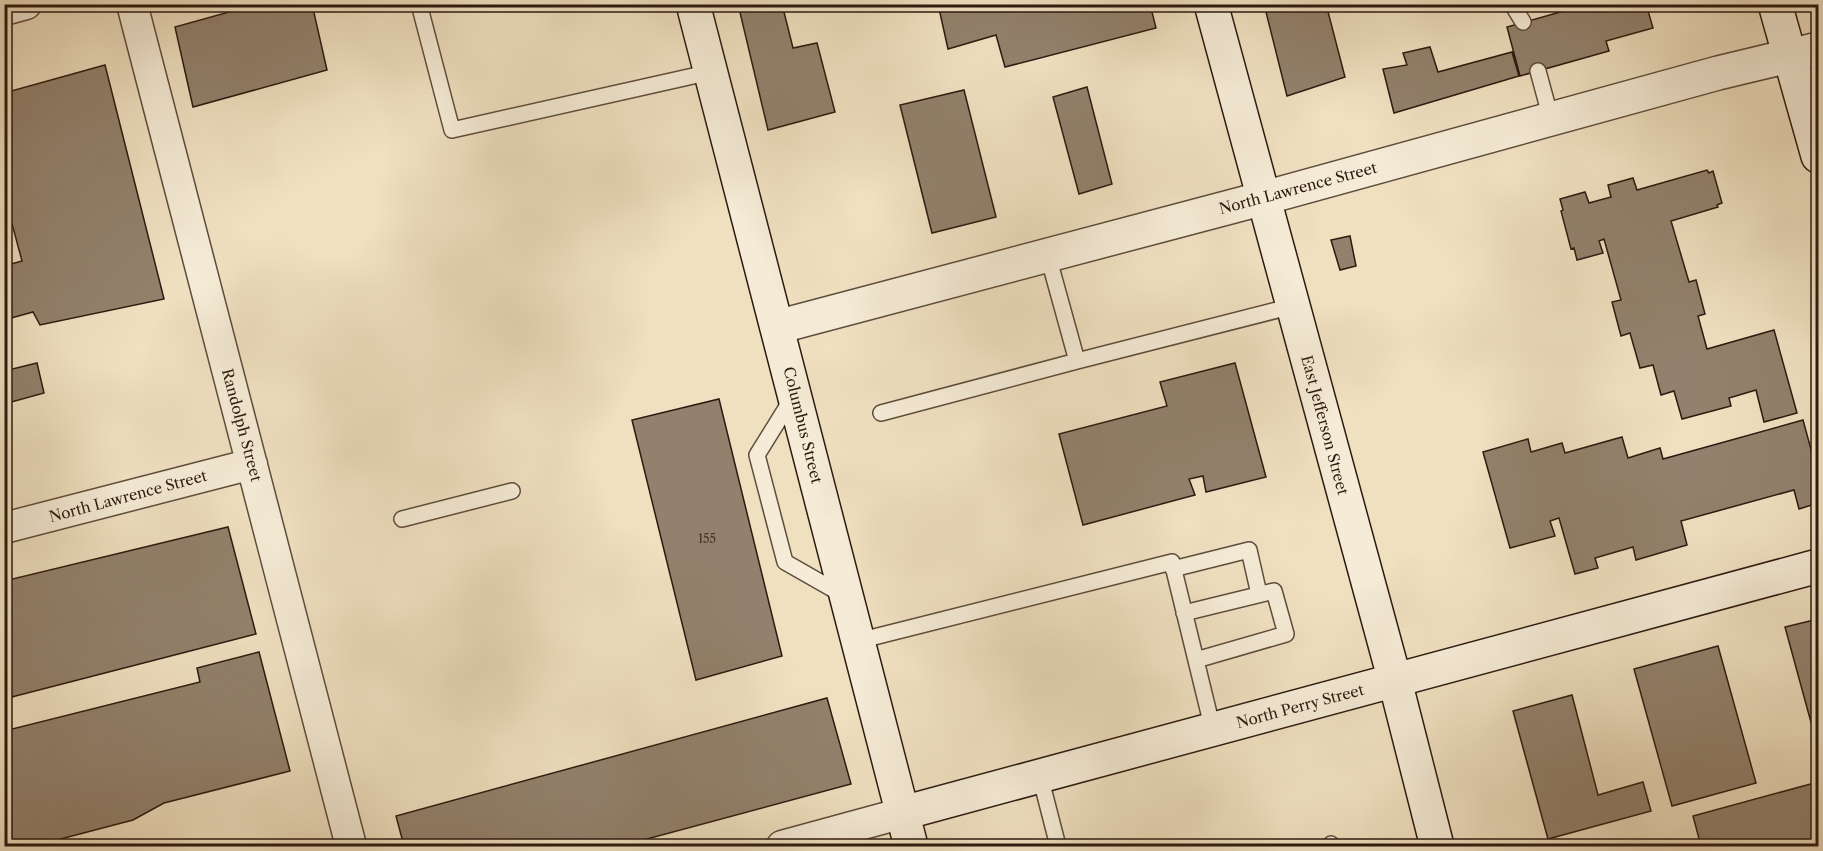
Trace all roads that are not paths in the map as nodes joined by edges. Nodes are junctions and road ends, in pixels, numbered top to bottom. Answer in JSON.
{"nodes":[{"id":1,"x":26,"y":4,"type":"edge"},
{"id":2,"x":132,"y":4,"type":"edge"},
{"id":3,"x":419,"y":4,"type":"edge"},
{"id":4,"x":693,"y":4,"type":"edge"},
{"id":5,"x":1211,"y":4,"type":"edge"},
{"id":6,"x":1512,"y":4,"type":"edge"},
{"id":7,"x":1775,"y":4,"type":"edge"},
{"id":8,"x":4,"y":10,"type":"edge"},
{"id":9,"x":1523,"y":22,"type":"dead end"},
{"id":10,"x":1804,"y":53,"type":"edge"},
{"id":11,"x":1538,"y":71,"type":"dead end"},
{"id":12,"x":711,"y":72,"type":"junction"},
{"id":13,"x":1551,"y":119,"type":"junction"},
{"id":14,"x":1818,"y":156,"type":"edge"},
{"id":15,"x":1264,"y":198,"type":"junction"},
{"id":16,"x":1048,"y":256,"type":"junction"},
{"id":17,"x":1293,"y":306,"type":"junction"},
{"id":18,"x":777,"y":327,"type":"junction"},
{"id":19,"x":1077,"y":361,"type":"junction"},
{"id":20,"x":795,"y":395,"type":"junction"},
{"id":21,"x":881,"y":412,"type":"dead end"},
{"id":22,"x":252,"y":464,"type":"junction"},
{"id":23,"x":512,"y":491,"type":"dead end"},
{"id":24,"x":402,"y":519,"type":"dead end"},
{"id":25,"x":4,"y":528,"type":"edge"},
{"id":26,"x":1172,"y":566,"type":"junction"},
{"id":27,"x":1818,"y":566,"type":"edge"},
{"id":28,"x":1259,"y":594,"type":"junction"},
{"id":29,"x":847,"y":597,"type":"junction"},
{"id":30,"x":1184,"y":613,"type":"junction"},
{"id":31,"x":858,"y":641,"type":"junction"},
{"id":32,"x":1196,"y":660,"type":"junction"},
{"id":33,"x":1395,"y":681,"type":"junction"},
{"id":34,"x":1213,"y":730,"type":"junction"},
{"id":35,"x":1040,"y":776,"type":"junction"},
{"id":36,"x":903,"y":813,"type":"junction"},
{"id":37,"x":351,"y":846,"type":"edge"},
{"id":38,"x":782,"y":846,"type":"edge"},
{"id":39,"x":911,"y":846,"type":"edge"},
{"id":40,"x":1058,"y":846,"type":"edge"},
{"id":41,"x":1437,"y":846,"type":"edge"}],
"edges":[{"from":1,"to":8,"type":"street"},
{"from":2,"to":22,"type":"street","name":"Randolph Street"},
{"from":3,"to":12,"type":"lane"},
{"from":4,"to":12,"type":"main road","name":"Columbus Street"},
{"from":5,"to":15,"type":"main road","name":"East Jefferson Street"},
{"from":6,"to":9,"type":"lane"},
{"from":7,"to":10,"type":"main road"},
{"from":10,"to":13,"type":"main road","name":"North Lawrence Street"},
{"from":10,"to":14,"type":"main road"},
{"from":11,"to":13,"type":"lane"},
{"from":12,"to":18,"type":"main road","name":"Columbus Street"},
{"from":13,"to":15,"type":"main road","name":"North Lawrence Street"},
{"from":15,"to":16,"type":"main road","name":"North Lawrence Street"},
{"from":15,"to":17,"type":"main road","name":"East Jefferson Street"},
{"from":16,"to":18,"type":"main road","name":"North Lawrence Street"},
{"from":16,"to":19,"type":"lane"},
{"from":17,"to":19,"type":"lane"},
{"from":17,"to":33,"type":"main road","name":"East Jefferson Street"},
{"from":18,"to":20,"type":"main road","name":"Columbus Street"},
{"from":19,"to":21,"type":"lane"},
{"from":20,"to":29,"type":"main road","name":"Columbus Street"},
{"from":20,"to":29,"type":"lane"},
{"from":22,"to":25,"type":"street","name":"North Lawrence Street"},
{"from":22,"to":37,"type":"street","name":"Randolph Street"},
{"from":23,"to":24,"type":"lane"},
{"from":26,"to":28,"type":"lane"},
{"from":26,"to":30,"type":"lane"},
{"from":26,"to":31,"type":"lane"},
{"from":27,"to":33,"type":"main road","name":"North Perry Street"},
{"from":28,"to":30,"type":"lane"},
{"from":28,"to":32,"type":"lane"},
{"from":29,"to":31,"type":"main road","name":"Columbus Street"},
{"from":30,"to":32,"type":"lane"},
{"from":31,"to":36,"type":"main road","name":"Columbus Street"},
{"from":32,"to":34,"type":"lane"},
{"from":33,"to":34,"type":"main road","name":"North Perry Street"},
{"from":33,"to":41,"type":"main road","name":"East Jefferson Street"},
{"from":34,"to":35,"type":"main road","name":"North Perry Street"},
{"from":35,"to":36,"type":"main road","name":"North Perry Street"},
{"from":35,"to":40,"type":"lane"},
{"from":36,"to":38,"type":"street","name":"North Perry Street"},
{"from":36,"to":39,"type":"main road","name":"Columbus Street"}]}
